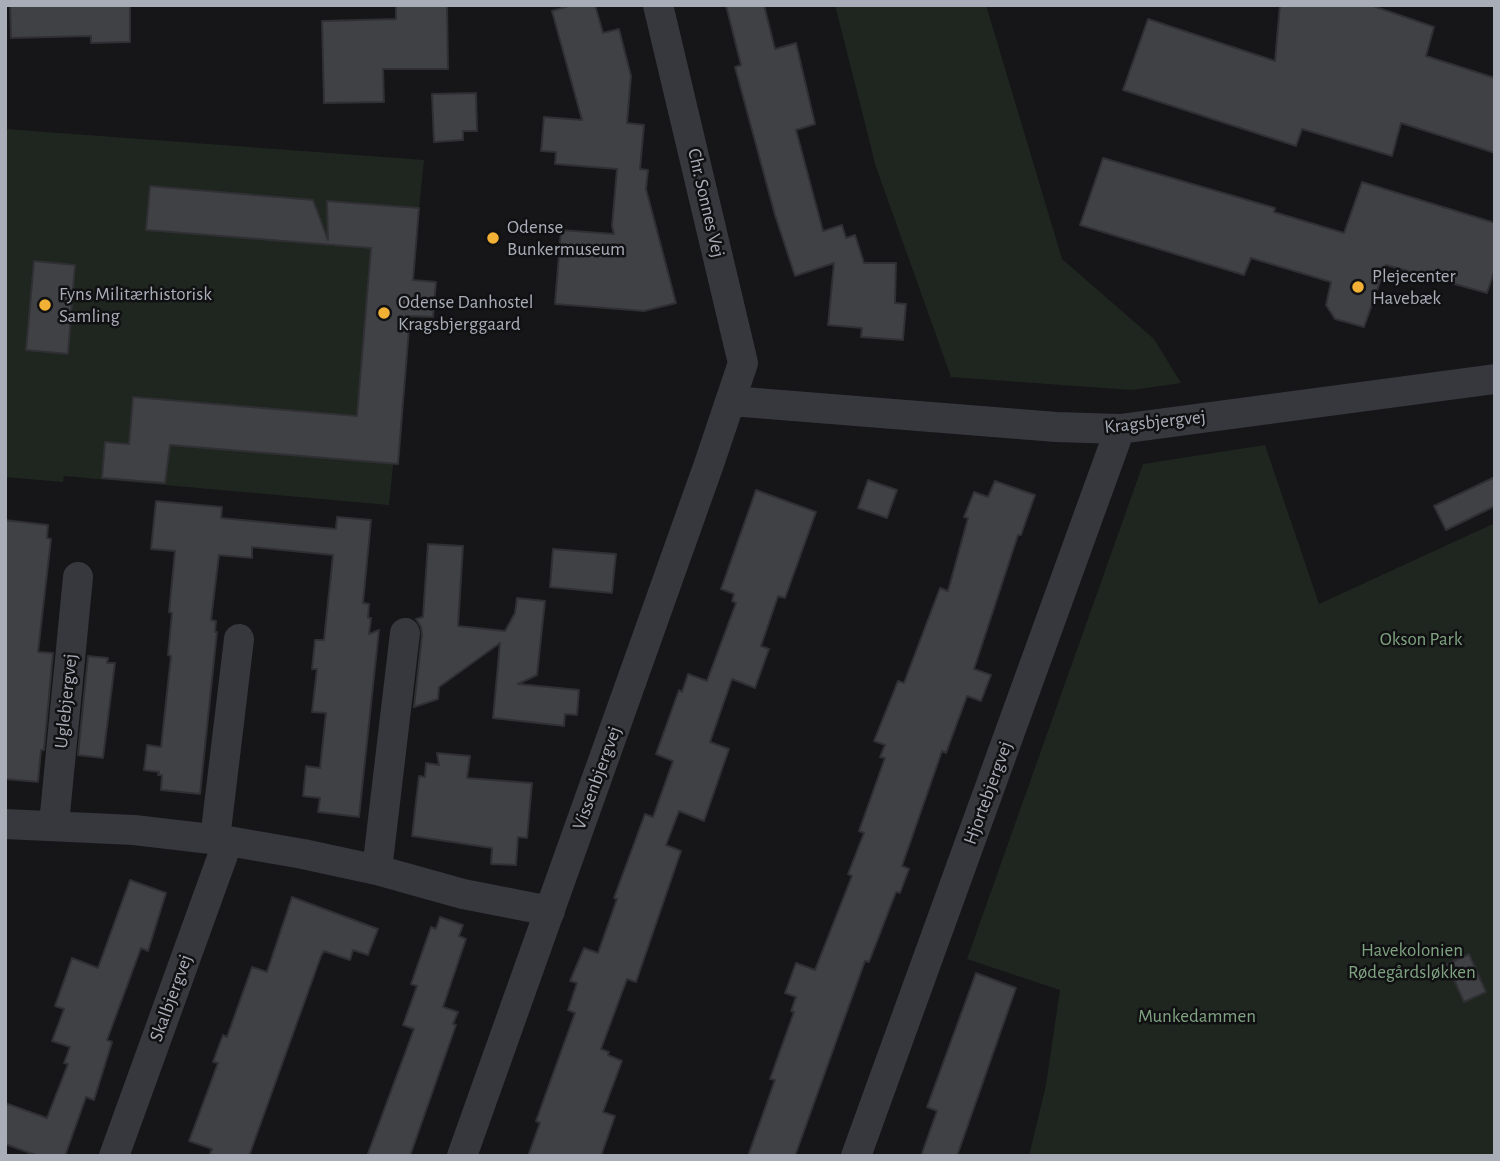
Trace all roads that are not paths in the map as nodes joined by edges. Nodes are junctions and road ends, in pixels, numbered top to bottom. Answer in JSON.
{"nodes":[{"id":1,"x":658,"y":5,"type":"edge"},
{"id":2,"x":1495,"y":379,"type":"edge"},
{"id":3,"x":731,"y":401,"type":"junction"},
{"id":4,"x":1120,"y":429,"type":"junction"},
{"id":5,"x":78,"y":577,"type":"dead end"},
{"id":6,"x":405,"y":634,"type":"dead end"},
{"id":7,"x":239,"y":639,"type":"dead end"},
{"id":8,"x":5,"y":824,"type":"edge"},
{"id":9,"x":54,"y":824,"type":"junction"},
{"id":10,"x":222,"y":840,"type":"junction"},
{"id":11,"x":377,"y":870,"type":"junction"},
{"id":12,"x":550,"y":911,"type":"junction"},
{"id":13,"x":114,"y":1156,"type":"edge"},
{"id":14,"x":462,"y":1156,"type":"edge"},
{"id":15,"x":856,"y":1156,"type":"edge"}],
"edges":[{"from":1,"to":3,"type":"street","name":"Chr. Sonnes Vej"},
{"from":2,"to":4,"type":"street","name":"Kragsbjergvej"},
{"from":3,"to":4,"type":"street","name":"Kragsbjergvej"},
{"from":3,"to":12,"type":"street","name":"Vissenbjergvej"},
{"from":4,"to":15,"type":"street","name":"Hjortebjergvej"},
{"from":5,"to":9,"type":"street","name":"Uglebjergvej"},
{"from":6,"to":11,"type":"street"},
{"from":7,"to":10,"type":"street"},
{"from":8,"to":9,"type":"street"},
{"from":9,"to":10,"type":"street"},
{"from":10,"to":11,"type":"street"},
{"from":10,"to":13,"type":"street","name":"Skalbjergvej"},
{"from":11,"to":12,"type":"street"},
{"from":12,"to":14,"type":"street","name":"Vissenbjergvej"}]}
